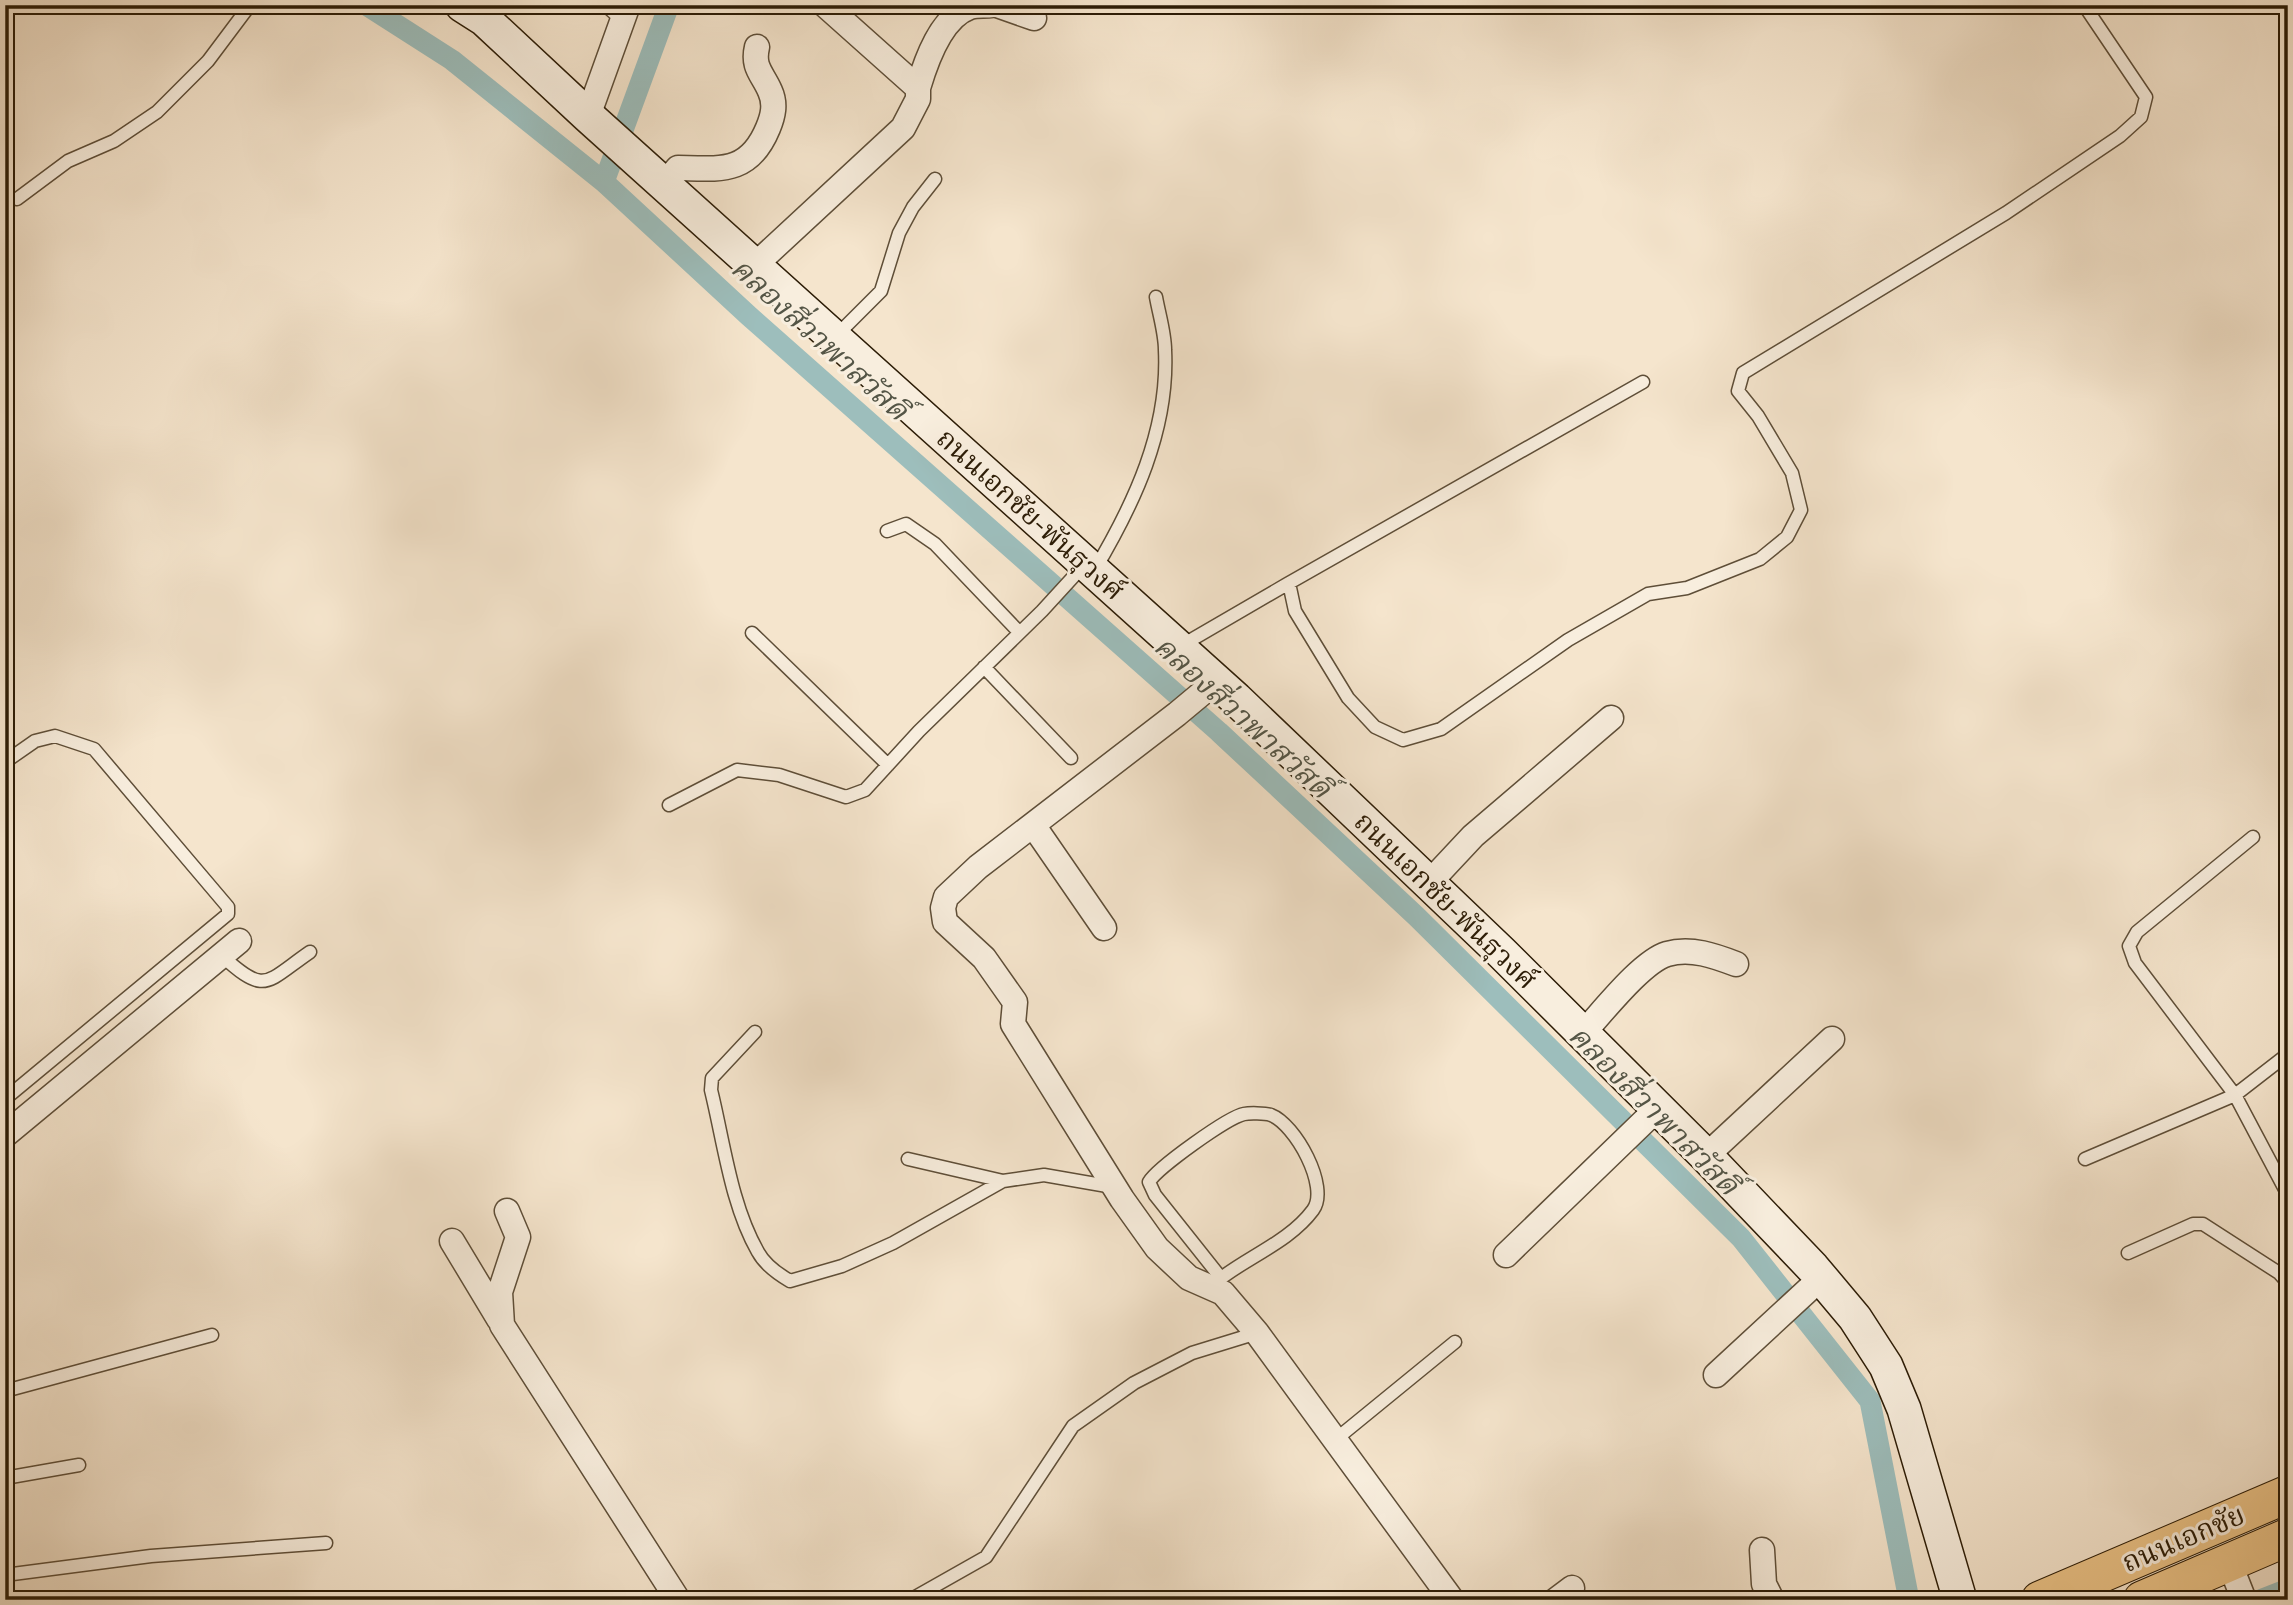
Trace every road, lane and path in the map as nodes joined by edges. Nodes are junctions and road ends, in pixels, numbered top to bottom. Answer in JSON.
{"nodes":[{"id":1,"x":250,"y":5,"type":"edge"},
{"id":2,"x":462,"y":5,"type":"edge"},
{"id":3,"x":825,"y":5,"type":"edge"},
{"id":4,"x":995,"y":5,"type":"edge"},
{"id":5,"x":2084,"y":5,"type":"edge"},
{"id":6,"x":618,"y":10,"type":"edge"},
{"id":7,"x":1034,"y":18,"type":"dead end"},
{"id":8,"x":757,"y":47,"type":"dead end"},
{"id":9,"x":918,"y":88,"type":"junction"},
{"id":10,"x":596,"y":124,"type":"junction"},
{"id":11,"x":654,"y":176,"type":"junction"},
{"id":12,"x":935,"y":179,"type":"dead end"},
{"id":13,"x":17,"y":199,"type":"dead end"},
{"id":14,"x":754,"y":266,"type":"junction"},
{"id":15,"x":1156,"y":297,"type":"dead end"},
{"id":16,"x":834,"y":338,"type":"junction"},
{"id":17,"x":1643,"y":382,"type":"dead end"},
{"id":18,"x":887,"y":531,"type":"dead end"},
{"id":19,"x":1083,"y":571,"type":"junction"},
{"id":20,"x":1289,"y":583,"type":"junction"},
{"id":21,"x":1019,"y":632,"type":"junction"},
{"id":22,"x":752,"y":633,"type":"dead end"},
{"id":23,"x":1179,"y":648,"type":"junction"},
{"id":24,"x":984,"y":667,"type":"junction"},
{"id":25,"x":1208,"y":687,"type":"junction"},
{"id":26,"x":1611,"y":718,"type":"dead end"},
{"id":27,"x":1071,"y":758,"type":"dead end"},
{"id":28,"x":1586,"y":760,"type":"dead end"},
{"id":29,"x":5,"y":762,"type":"edge"},
{"id":30,"x":888,"y":765,"type":"junction"},
{"id":31,"x":669,"y":805,"type":"dead end"},
{"id":32,"x":1033,"y":825,"type":"junction"},
{"id":33,"x":2253,"y":837,"type":"dead end"},
{"id":34,"x":1433,"y":887,"type":"junction"},
{"id":35,"x":1104,"y":928,"type":"dead end"},
{"id":36,"x":230,"y":948,"type":"joint"},
{"id":37,"x":310,"y":952,"type":"dead end"},
{"id":38,"x":1737,"y":964,"type":"dead end"},
{"id":39,"x":755,"y":1032,"type":"dead end"},
{"id":40,"x":1583,"y":1033,"type":"junction"},
{"id":41,"x":1832,"y":1039,"type":"dead end"},
{"id":42,"x":2288,"y":1054,"type":"edge"},
{"id":43,"x":2235,"y":1096,"type":"junction"},
{"id":44,"x":5,"y":1098,"type":"edge"},
{"id":45,"x":1651,"y":1115,"type":"junction"},
{"id":46,"x":5,"y":1135,"type":"edge"},
{"id":47,"x":1706,"y":1156,"type":"junction"},
{"id":48,"x":908,"y":1159,"type":"dead end"},
{"id":49,"x":2085,"y":1159,"type":"dead end"},
{"id":50,"x":1003,"y":1181,"type":"junction"},
{"id":51,"x":1114,"y":1187,"type":"junction"},
{"id":52,"x":2288,"y":1195,"type":"edge"},
{"id":53,"x":507,"y":1211,"type":"dead end"},
{"id":54,"x":452,"y":1241,"type":"dead end"},
{"id":55,"x":2128,"y":1253,"type":"dead end"},
{"id":56,"x":1506,"y":1255,"type":"dead end"},
{"id":57,"x":1216,"y":1282,"type":"junction"},
{"id":58,"x":2288,"y":1283,"type":"edge"},
{"id":59,"x":1814,"y":1284,"type":"junction"},
{"id":60,"x":502,"y":1325,"type":"junction"},
{"id":61,"x":1257,"y":1333,"type":"junction"},
{"id":62,"x":212,"y":1335,"type":"dead end"},
{"id":63,"x":1455,"y":1342,"type":"dead end"},
{"id":64,"x":1717,"y":1375,"type":"dead end"},
{"id":65,"x":5,"y":1391,"type":"edge"},
{"id":66,"x":1335,"y":1440,"type":"junction"},
{"id":67,"x":79,"y":1465,"type":"dead end"},
{"id":68,"x":5,"y":1478,"type":"edge"},
{"id":69,"x":2288,"y":1494,"type":"edge"},
{"id":70,"x":2288,"y":1537,"type":"edge"},
{"id":71,"x":327,"y":1543,"type":"dead end"},
{"id":72,"x":1762,"y":1550,"type":"dead end"},
{"id":73,"x":5,"y":1575,"type":"edge"},
{"id":74,"x":2237,"y":1579,"type":"edge"},
{"id":75,"x":678,"y":1600,"type":"edge"},
{"id":76,"x":910,"y":1600,"type":"edge"},
{"id":77,"x":1452,"y":1600,"type":"edge"},
{"id":78,"x":1772,"y":1600,"type":"edge"},
{"id":79,"x":1960,"y":1600,"type":"edge"},
{"id":80,"x":2040,"y":1600,"type":"edge"},
{"id":81,"x":2142,"y":1600,"type":"edge"}],
"edges":[{"from":1,"to":13,"type":"lane"},
{"from":2,"to":10,"type":"street","name":"ถนนเอกชัย-พันธุวงศ์"},
{"from":3,"to":9,"type":"street"},
{"from":4,"to":7,"type":"street"},
{"from":4,"to":9,"type":"street"},
{"from":5,"to":20,"type":"lane"},
{"from":6,"to":10,"type":"street"},
{"from":8,"to":11,"type":"street"},
{"from":9,"to":14,"type":"street"},
{"from":10,"to":11,"type":"street","name":"ถนนเอกชัย-พันธุวงศ์"},
{"from":11,"to":14,"type":"street","name":"ถนนเอกชัย-พันธุวงศ์"},
{"from":12,"to":16,"type":"lane"},
{"from":14,"to":16,"type":"street","name":"ถนนเอกชัย-พันธุวงศ์"},
{"from":15,"to":19,"type":"lane"},
{"from":16,"to":19,"type":"street","name":"ถนนเอกชัย-พันธุวงศ์"},
{"from":17,"to":20,"type":"lane"},
{"from":18,"to":21,"type":"lane"},
{"from":19,"to":21,"type":"lane"},
{"from":19,"to":23,"type":"street","name":"ถนนเอกชัย-พันธุวงศ์"},
{"from":20,"to":23,"type":"lane"},
{"from":21,"to":24,"type":"lane"},
{"from":22,"to":30,"type":"lane"},
{"from":23,"to":25,"type":"street","name":"ถนนเอกชัย-พันธุวงศ์"},
{"from":24,"to":27,"type":"lane"},
{"from":24,"to":30,"type":"lane"},
{"from":25,"to":32,"type":"street"},
{"from":25,"to":34,"type":"street","name":"ถนนเอกชัย-พันธุวงศ์"},
{"from":26,"to":34,"type":"street"},
{"from":28,"to":34,"type":"street"},
{"from":29,"to":44,"type":"lane"},
{"from":30,"to":31,"type":"lane"},
{"from":32,"to":35,"type":"street"},
{"from":32,"to":51,"type":"street"},
{"from":33,"to":43,"type":"lane"},
{"from":34,"to":40,"type":"street","name":"ถนนเอกชัย-พันธุวงศ์"},
{"from":36,"to":37,"type":"lane"},
{"from":36,"to":46,"type":"street"},
{"from":38,"to":40,"type":"street"},
{"from":39,"to":50,"type":"lane"},
{"from":40,"to":45,"type":"street","name":"ถนนเอกชัย-พันธุวงศ์"},
{"from":41,"to":47,"type":"street"},
{"from":42,"to":43,"type":"lane"},
{"from":43,"to":49,"type":"lane"},
{"from":43,"to":52,"type":"lane"},
{"from":45,"to":47,"type":"street","name":"ถนนเอกชัย-พันธุวงศ์"},
{"from":45,"to":56,"type":"street"},
{"from":47,"to":59,"type":"street","name":"ถนนเอกชัย-พันธุวงศ์"},
{"from":48,"to":50,"type":"lane"},
{"from":50,"to":51,"type":"lane"},
{"from":51,"to":57,"type":"street"},
{"from":53,"to":60,"type":"street"},
{"from":54,"to":60,"type":"street"},
{"from":55,"to":58,"type":"lane"},
{"from":57,"to":57,"type":"lane"},
{"from":57,"to":61,"type":"street"},
{"from":59,"to":64,"type":"street"},
{"from":59,"to":79,"type":"street","name":"ถนนเอกชัย-พันธุวงศ์"},
{"from":60,"to":75,"type":"street"},
{"from":61,"to":66,"type":"street"},
{"from":61,"to":76,"type":"lane"},
{"from":62,"to":65,"type":"lane"},
{"from":63,"to":66,"type":"lane"},
{"from":66,"to":77,"type":"street"},
{"from":67,"to":68,"type":"lane"},
{"from":69,"to":80,"type":"main road","name":"ถนนเอกชัย"},
{"from":70,"to":74,"type":"main road","name":"ถนนเอกชัย"},
{"from":71,"to":73,"type":"lane"},
{"from":72,"to":78,"type":"street"},
{"from":74,"to":81,"type":"main road","name":"ถนนเอกชัย"}]}
